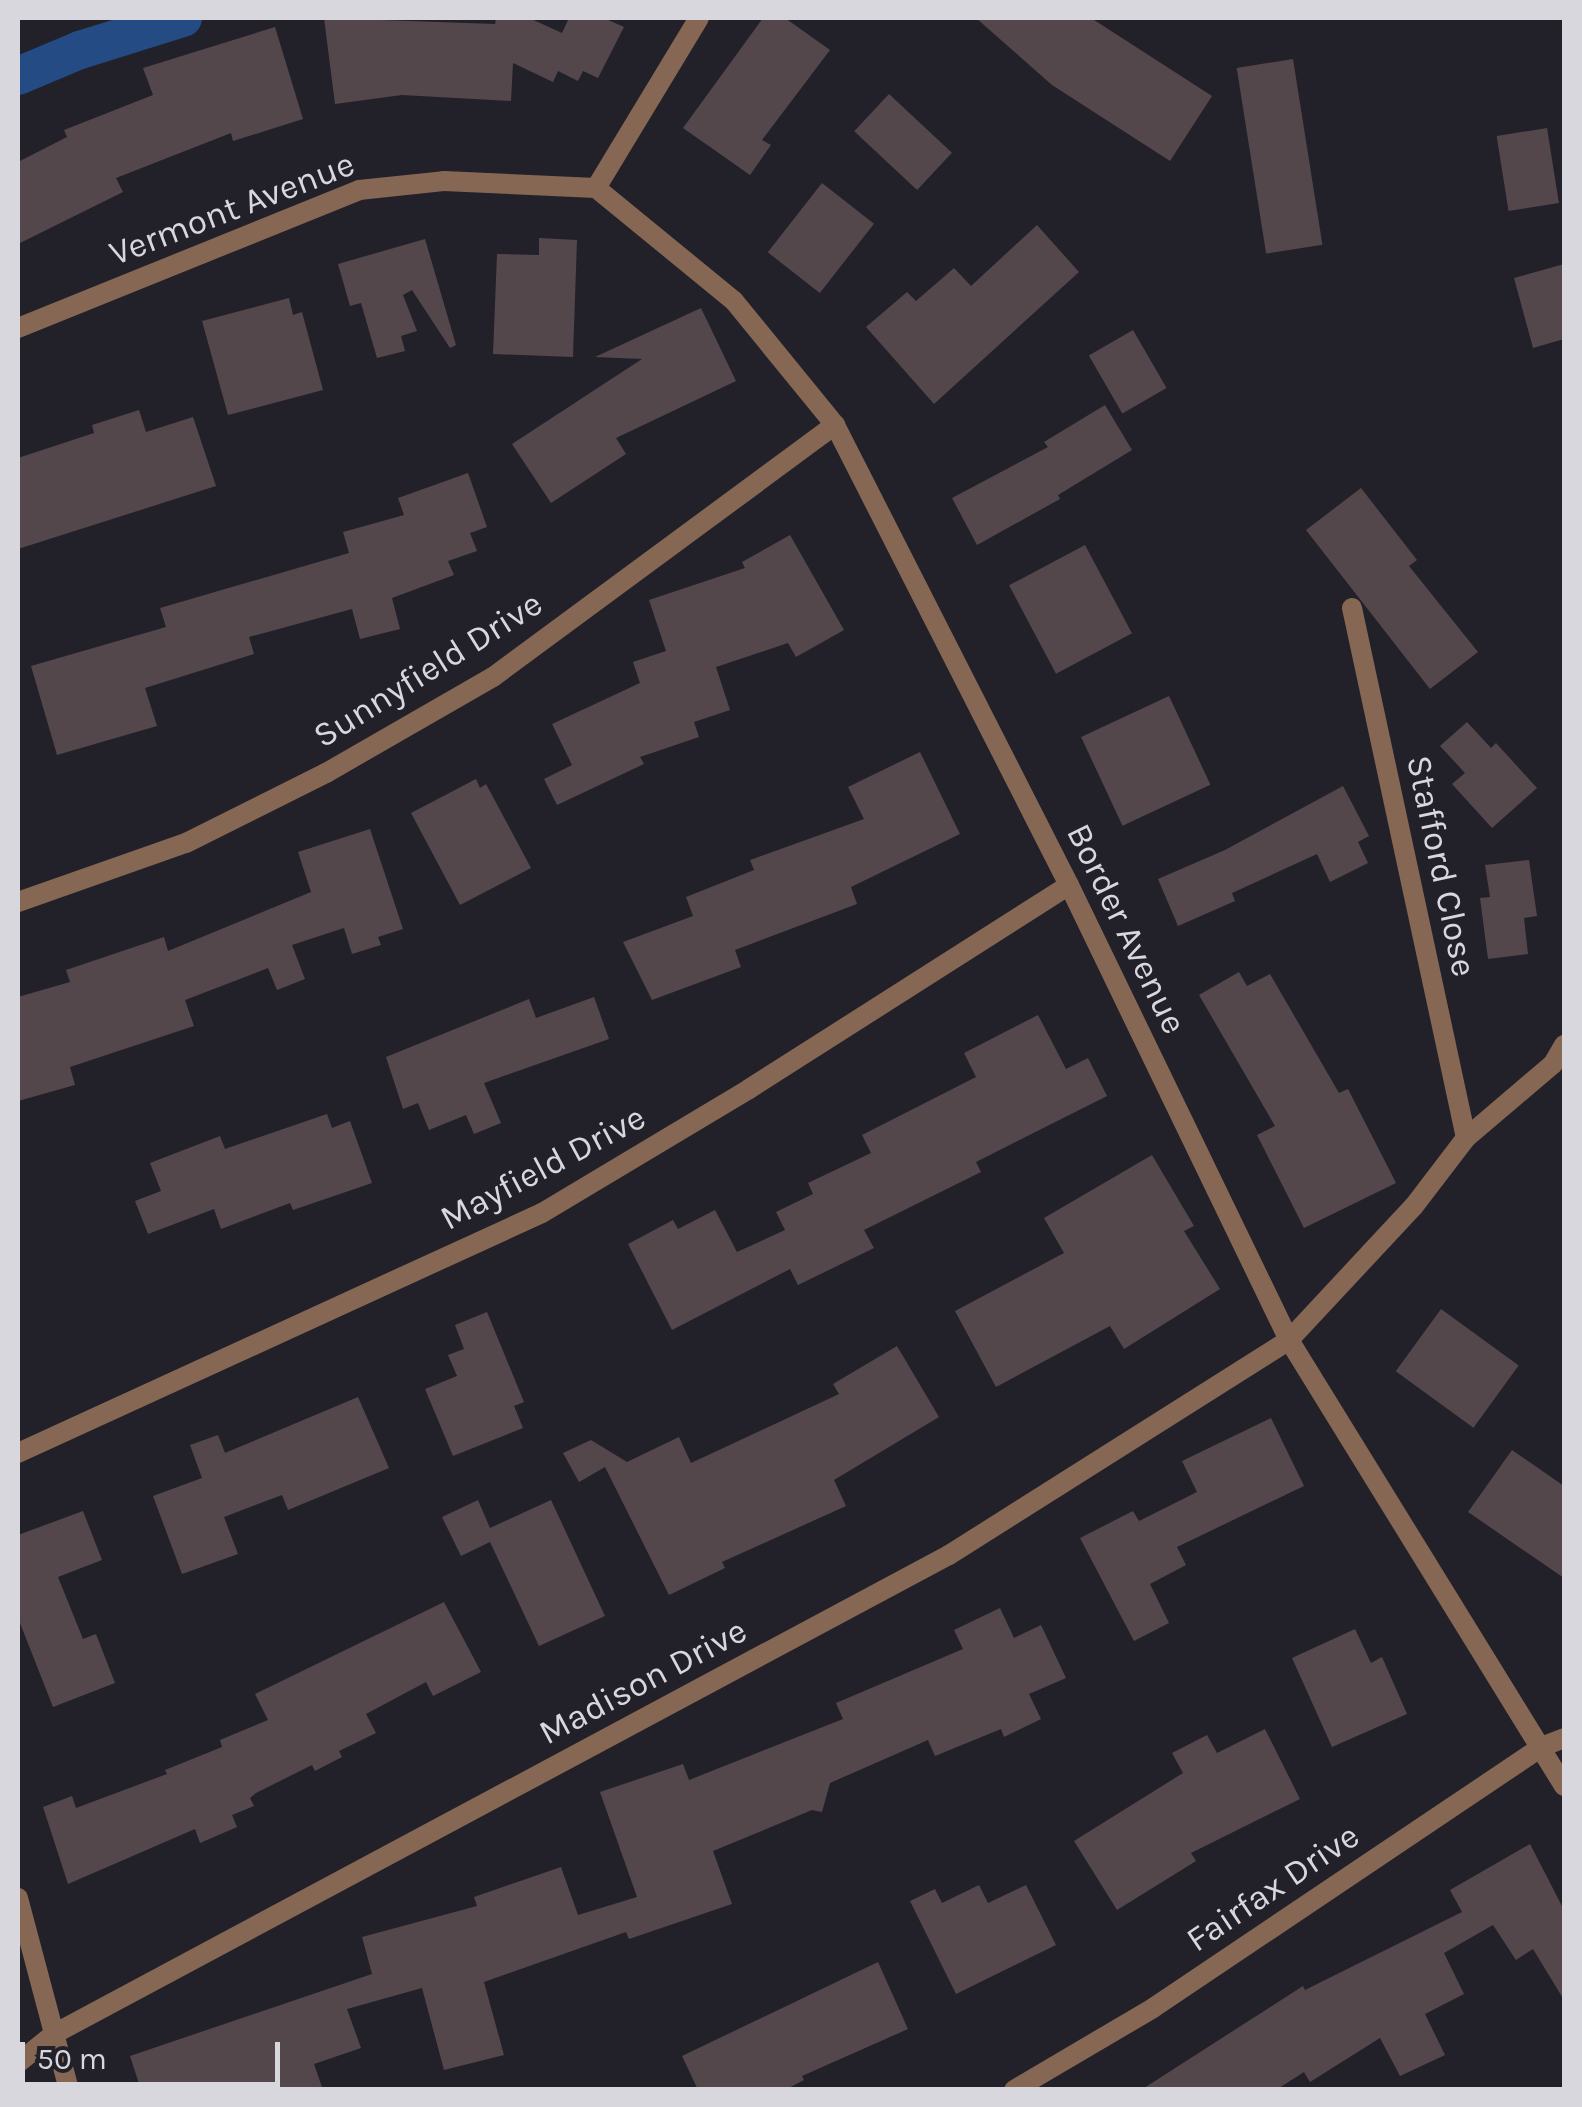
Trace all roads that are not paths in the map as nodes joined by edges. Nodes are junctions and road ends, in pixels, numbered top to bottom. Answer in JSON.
{"nodes":[{"id":1,"x":698,"y":18,"type":"edge"},
{"id":2,"x":596,"y":188,"type":"junction"},
{"id":3,"x":18,"y":328,"type":"edge"},
{"id":4,"x":836,"y":426,"type":"junction"},
{"id":5,"x":1352,"y":608,"type":"dead end"},
{"id":6,"x":1069,"y":885,"type":"junction"},
{"id":7,"x":18,"y":902,"type":"edge"},
{"id":8,"x":1564,"y":1045,"type":"edge"},
{"id":9,"x":1466,"y":1138,"type":"junction"},
{"id":10,"x":1289,"y":1340,"type":"junction"},
{"id":11,"x":18,"y":1452,"type":"edge"},
{"id":12,"x":1564,"y":1738,"type":"edge"},
{"id":13,"x":1541,"y":1747,"type":"junction"},
{"id":14,"x":1564,"y":1786,"type":"edge"},
{"id":15,"x":18,"y":1898,"type":"edge"},
{"id":16,"x":54,"y":2034,"type":"junction"},
{"id":17,"x":18,"y":2063,"type":"edge"},
{"id":18,"x":69,"y":2090,"type":"edge"},
{"id":19,"x":1014,"y":2090,"type":"edge"}],
"edges":[{"from":1,"to":2,"type":"street"},
{"from":2,"to":3,"type":"street","name":"Vermont Avenue"},
{"from":2,"to":4,"type":"street","name":"Border Avenue"},
{"from":4,"to":6,"type":"street","name":"Border Avenue"},
{"from":4,"to":7,"type":"street","name":"Sunnyfield Drive"},
{"from":5,"to":9,"type":"street","name":"Stafford Close"},
{"from":6,"to":10,"type":"street","name":"Border Avenue"},
{"from":6,"to":11,"type":"street","name":"Mayfield Drive"},
{"from":8,"to":9,"type":"street","name":"Madison Drive"},
{"from":9,"to":10,"type":"street","name":"Madison Drive"},
{"from":10,"to":13,"type":"street","name":"Border Avenue"},
{"from":10,"to":16,"type":"street","name":"Madison Drive"},
{"from":12,"to":13,"type":"street","name":"Fairfax Drive"},
{"from":13,"to":14,"type":"street","name":"Border Avenue"},
{"from":13,"to":19,"type":"street","name":"Fairfax Drive"},
{"from":15,"to":16,"type":"street"},
{"from":16,"to":17,"type":"street","name":"Madison Drive"},
{"from":16,"to":18,"type":"street"}]}
